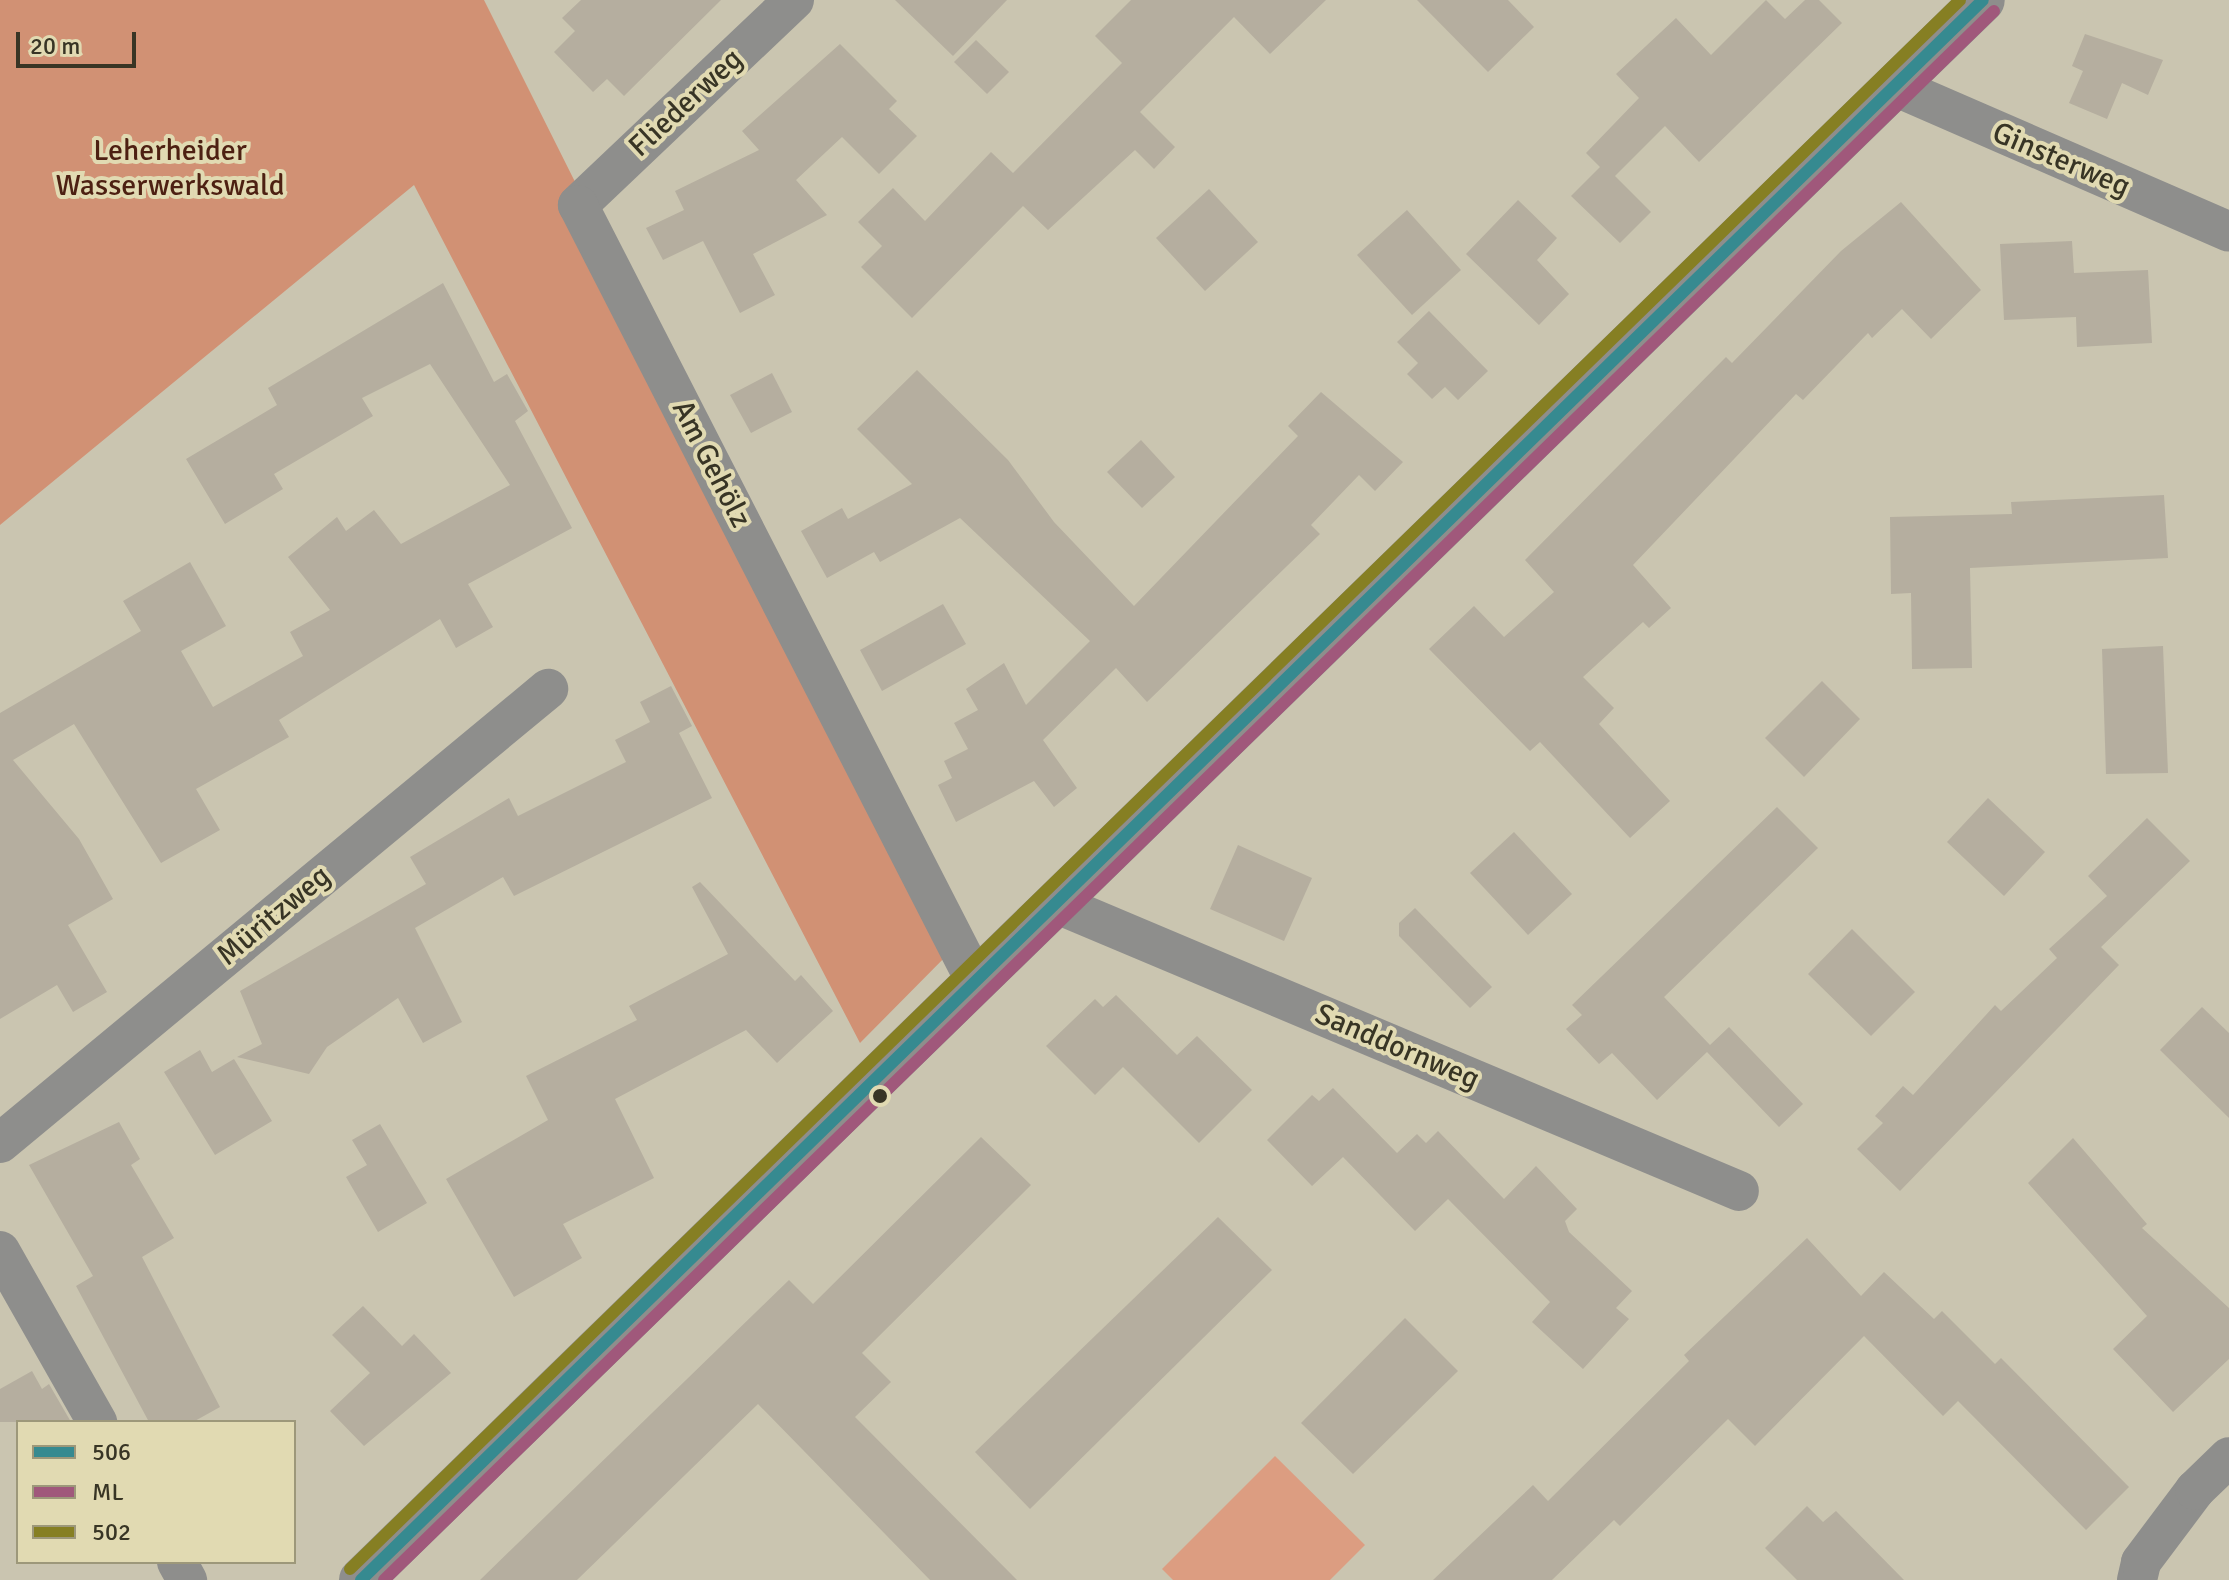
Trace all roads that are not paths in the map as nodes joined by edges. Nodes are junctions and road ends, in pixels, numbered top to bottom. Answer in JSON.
{"nodes":[{"id":1,"x":794,"y":0,"type":"edge"},
{"id":2,"x":1983,"y":0,"type":"edge"},
{"id":3,"x":1894,"y":86,"type":"junction"},
{"id":4,"x":578,"y":205,"type":"joint"},
{"id":5,"x":2229,"y":232,"type":"edge"},
{"id":6,"x":548,"y":689,"type":"dead end"},
{"id":7,"x":1055,"y":903,"type":"junction"},
{"id":8,"x":975,"y":980,"type":"junction"},
{"id":9,"x":0,"y":1143,"type":"edge"},
{"id":10,"x":1739,"y":1191,"type":"dead end"},
{"id":11,"x":0,"y":1251,"type":"edge"},
{"id":12,"x":96,"y":1420,"type":"edge"},
{"id":13,"x":2229,"y":1457,"type":"edge"},
{"id":14,"x":361,"y":1580,"type":"edge"},
{"id":15,"x":2137,"y":1580,"type":"edge"}],
"edges":[{"from":1,"to":4,"type":"street","name":"Fliederweg"},
{"from":2,"to":3,"type":"street"},
{"from":3,"to":5,"type":"street","name":"Ginsterweg"},
{"from":3,"to":7,"type":"street"},
{"from":4,"to":8,"type":"street","name":"Am Gehölz"},
{"from":6,"to":9,"type":"street","name":"Müritzweg"},
{"from":7,"to":8,"type":"street"},
{"from":7,"to":10,"type":"street","name":"Sanddornweg"},
{"from":8,"to":14,"type":"street"},
{"from":11,"to":12,"type":"street"},
{"from":13,"to":15,"type":"street"}]}
